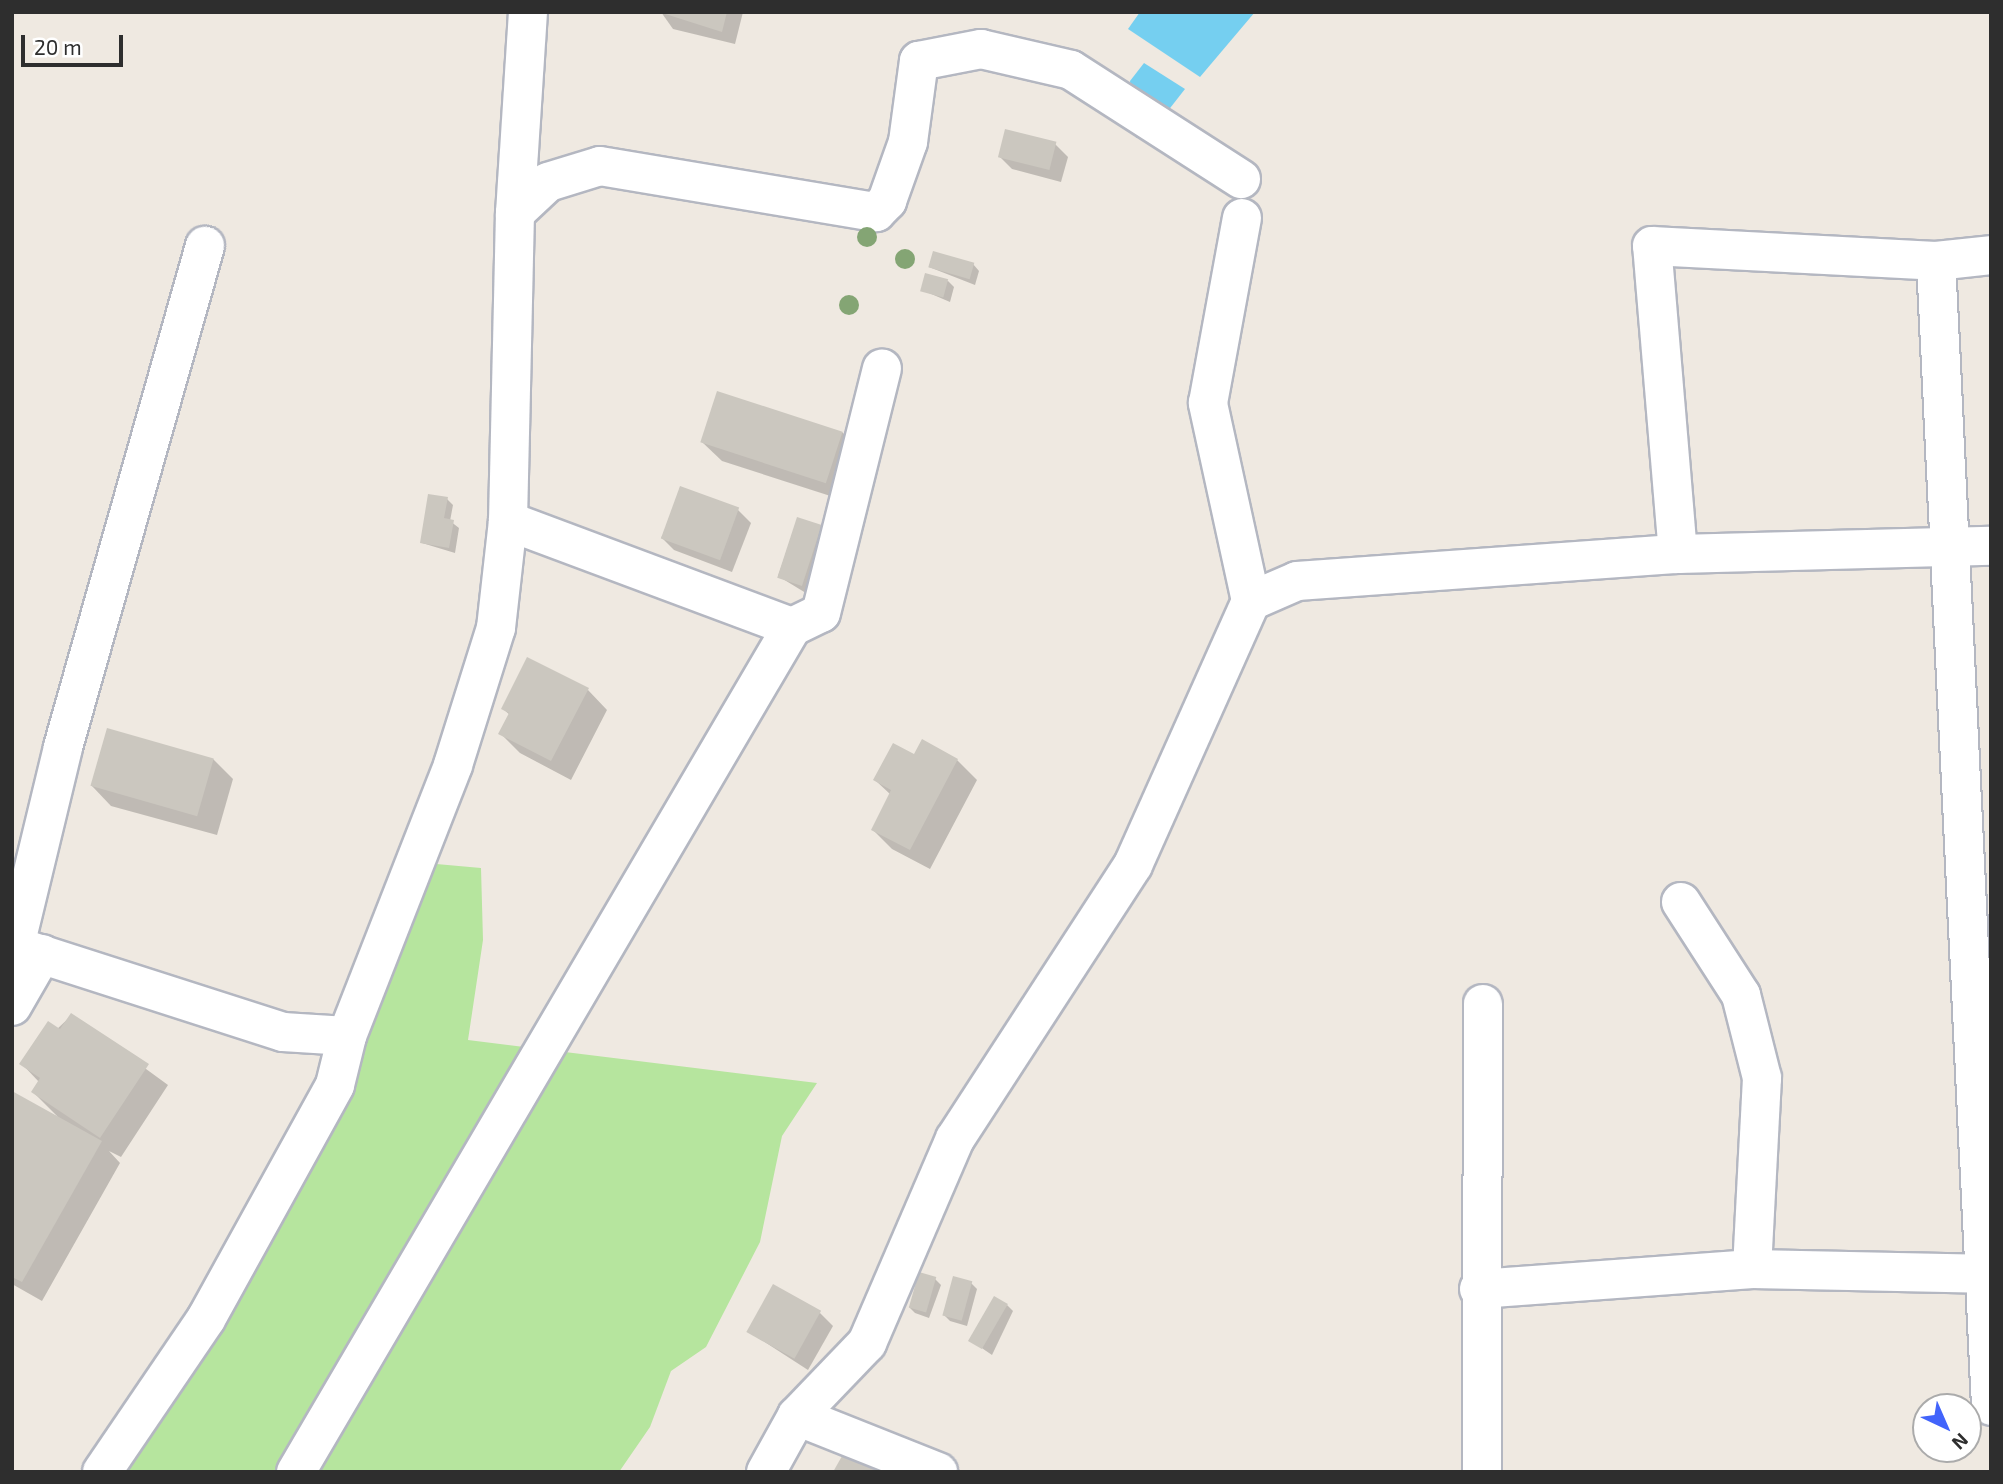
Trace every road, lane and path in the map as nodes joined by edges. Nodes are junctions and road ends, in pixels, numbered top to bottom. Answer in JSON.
{"nodes":[{"id":1,"x":528,"y":12,"type":"edge"},
{"id":2,"x":1241,"y":179,"type":"dead end"},
{"id":3,"x":515,"y":213,"type":"junction"},
{"id":4,"x":1242,"y":218,"type":"dead end"},
{"id":5,"x":205,"y":246,"type":"dead end"},
{"id":6,"x":1991,"y":255,"type":"edge"},
{"id":7,"x":1936,"y":261,"type":"junction"},
{"id":8,"x":882,"y":368,"type":"dead end"},
{"id":9,"x":508,"y":521,"type":"junction"},
{"id":10,"x":1947,"y":545,"type":"junction"},
{"id":11,"x":1991,"y":546,"type":"edge"},
{"id":12,"x":1678,"y":554,"type":"junction"},
{"id":13,"x":1251,"y":601,"type":"junction"},
{"id":14,"x":792,"y":627,"type":"junction"},
{"id":15,"x":1681,"y":902,"type":"dead end"},
{"id":16,"x":23,"y":948,"type":"edge"},
{"id":17,"x":1483,"y":1004,"type":"dead end"},
{"id":18,"x":12,"y":1006,"type":"edge"},
{"id":19,"x":347,"y":1036,"type":"junction"},
{"id":20,"x":1752,"y":1269,"type":"junction"},
{"id":21,"x":1989,"y":1275,"type":"edge"},
{"id":22,"x":1479,"y":1289,"type":"junction"},
{"id":23,"x":1991,"y":1406,"type":"edge"},
{"id":24,"x":797,"y":1416,"type":"junction"},
{"id":25,"x":102,"y":1472,"type":"edge"},
{"id":26,"x":296,"y":1472,"type":"edge"},
{"id":27,"x":766,"y":1472,"type":"edge"},
{"id":28,"x":938,"y":1472,"type":"edge"},
{"id":29,"x":1482,"y":1472,"type":"edge"}],
"edges":[{"from":1,"to":3,"type":"street"},
{"from":2,"to":3,"type":"street"},
{"from":3,"to":9,"type":"street"},
{"from":4,"to":13,"type":"street"},
{"from":5,"to":16,"type":"street"},
{"from":6,"to":7,"type":"street"},
{"from":7,"to":10,"type":"street"},
{"from":7,"to":12,"type":"street"},
{"from":8,"to":14,"type":"street"},
{"from":9,"to":14,"type":"street"},
{"from":9,"to":19,"type":"street"},
{"from":10,"to":11,"type":"street"},
{"from":10,"to":12,"type":"street"},
{"from":10,"to":21,"type":"street"},
{"from":12,"to":13,"type":"street"},
{"from":13,"to":24,"type":"street"},
{"from":14,"to":26,"type":"street"},
{"from":15,"to":20,"type":"street"},
{"from":16,"to":18,"type":"street"},
{"from":16,"to":19,"type":"street"},
{"from":17,"to":22,"type":"street"},
{"from":19,"to":25,"type":"street"},
{"from":20,"to":21,"type":"street"},
{"from":20,"to":22,"type":"street"},
{"from":21,"to":23,"type":"street"},
{"from":22,"to":29,"type":"street"},
{"from":24,"to":27,"type":"street"},
{"from":24,"to":28,"type":"street"}]}
